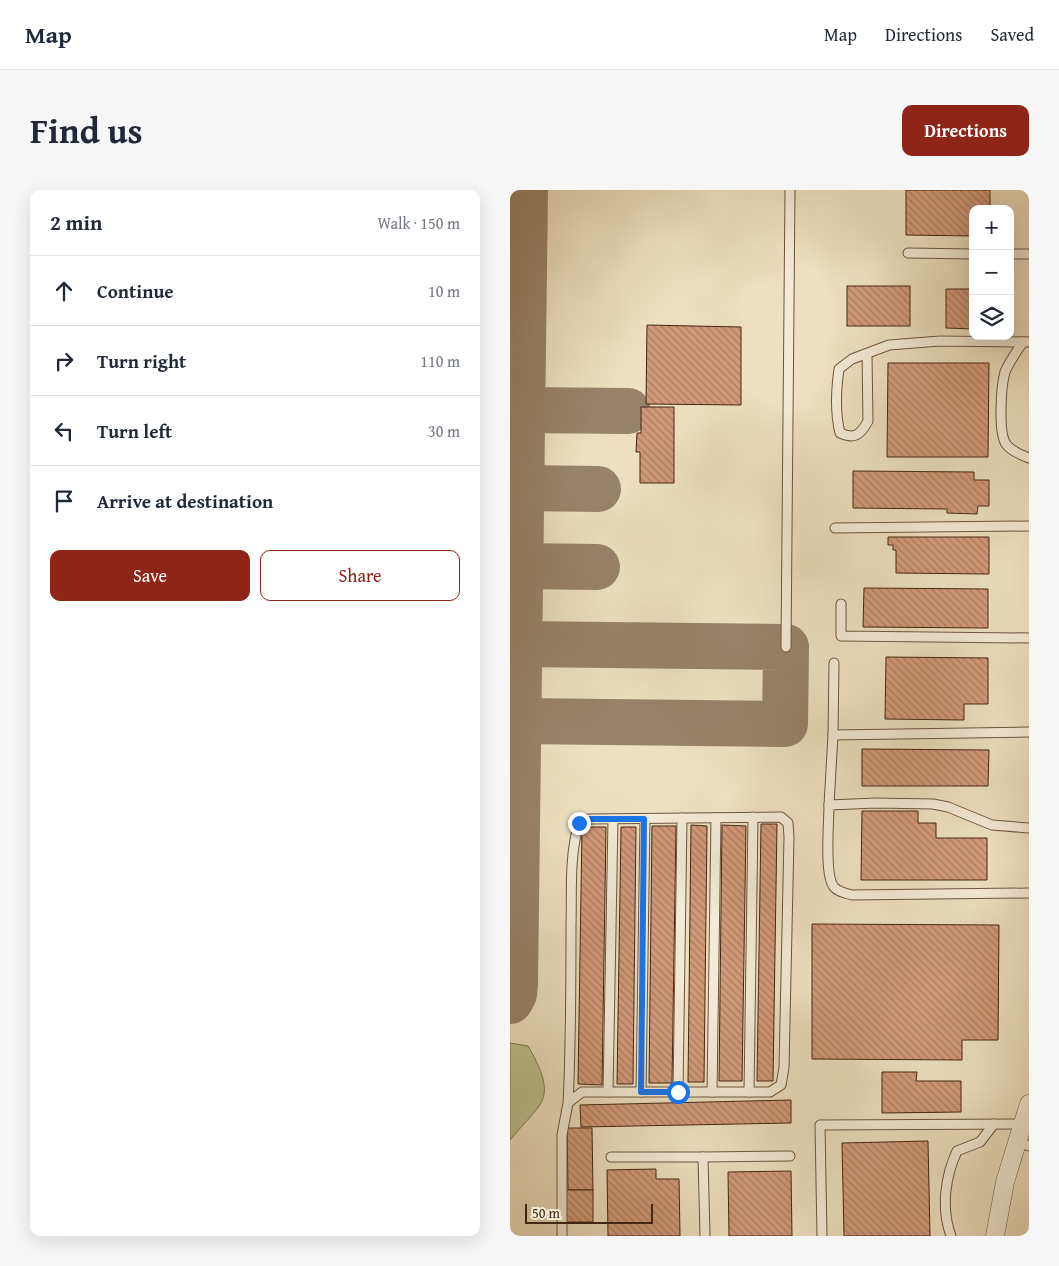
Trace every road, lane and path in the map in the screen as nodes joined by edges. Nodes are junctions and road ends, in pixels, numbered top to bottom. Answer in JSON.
{"nodes":[{"id":1,"x":790,"y":190,"type":"edge"},
{"id":2,"x":908,"y":253,"type":"dead end"},
{"id":3,"x":969,"y":254,"type":"edge"},
{"id":4,"x":1014,"y":254,"type":"edge"},
{"id":5,"x":1029,"y":254,"type":"edge"},
{"id":6,"x":1026,"y":342,"type":"edge"},
{"id":7,"x":867,"y":354,"type":"junction"},
{"id":8,"x":1029,"y":458,"type":"edge"},
{"id":9,"x":1029,"y":526,"type":"edge"},
{"id":10,"x":835,"y":528,"type":"dead end"},
{"id":11,"x":841,"y":604,"type":"dead end"},
{"id":12,"x":1029,"y":638,"type":"edge"},
{"id":13,"x":786,"y":647,"type":"dead end"},
{"id":14,"x":834,"y":663,"type":"dead end"},
{"id":15,"x":1029,"y":732,"type":"edge"},
{"id":16,"x":834,"y":735,"type":"junction"},
{"id":17,"x":829,"y":806,"type":"junction"},
{"id":18,"x":754,"y":817,"type":"junction"},
{"id":19,"x":682,"y":818,"type":"junction"},
{"id":20,"x":716,"y":818,"type":"junction"},
{"id":21,"x":613,"y":819,"type":"junction"},
{"id":22,"x":644,"y":819,"type":"junction"},
{"id":23,"x":1029,"y":828,"type":"edge"},
{"id":24,"x":1029,"y":893,"type":"edge"},
{"id":25,"x":608,"y":1092,"type":"junction"},
{"id":26,"x":641,"y":1092,"type":"junction"},
{"id":27,"x":678,"y":1092,"type":"junction"},
{"id":28,"x":712,"y":1092,"type":"junction"},
{"id":29,"x":749,"y":1092,"type":"junction"},
{"id":30,"x":568,"y":1103,"type":"junction"},
{"id":31,"x":1029,"y":1104,"type":"edge"},
{"id":32,"x":994,"y":1124,"type":"junction"},
{"id":33,"x":1023,"y":1137,"type":"edge"},
{"id":34,"x":790,"y":1156,"type":"dead end"},
{"id":35,"x":703,"y":1157,"type":"junction"},
{"id":36,"x":610,"y":1158,"type":"dead end"},
{"id":37,"x":562,"y":1236,"type":"edge"},
{"id":38,"x":705,"y":1236,"type":"edge"},
{"id":39,"x":822,"y":1236,"type":"edge"},
{"id":40,"x":951,"y":1236,"type":"edge"},
{"id":41,"x":995,"y":1236,"type":"edge"}],
"edges":[{"from":1,"to":13,"type":"lane"},
{"from":2,"to":3,"type":"lane"},
{"from":4,"to":5,"type":"lane"},
{"from":6,"to":7,"type":"lane"},
{"from":6,"to":8,"type":"lane"},
{"from":7,"to":7,"type":"lane"},
{"from":9,"to":10,"type":"lane"},
{"from":11,"to":12,"type":"lane"},
{"from":14,"to":16,"type":"lane"},
{"from":15,"to":16,"type":"lane"},
{"from":16,"to":17,"type":"lane"},
{"from":17,"to":23,"type":"lane"},
{"from":17,"to":24,"type":"lane"},
{"from":18,"to":20,"type":"lane"},
{"from":18,"to":29,"type":"lane"},
{"from":18,"to":29,"type":"lane"},
{"from":19,"to":20,"type":"lane"},
{"from":19,"to":22,"type":"lane"},
{"from":19,"to":27,"type":"lane"},
{"from":20,"to":28,"type":"lane"},
{"from":21,"to":22,"type":"lane"},
{"from":21,"to":25,"type":"lane"},
{"from":21,"to":30,"type":"lane"},
{"from":22,"to":26,"type":"lane"},
{"from":25,"to":26,"type":"lane"},
{"from":25,"to":30,"type":"lane"},
{"from":26,"to":27,"type":"lane"},
{"from":27,"to":28,"type":"lane"},
{"from":28,"to":29,"type":"lane"},
{"from":30,"to":37,"type":"lane"},
{"from":31,"to":33,"type":"street"},
{"from":32,"to":33,"type":"lane"},
{"from":32,"to":39,"type":"lane"},
{"from":32,"to":40,"type":"lane"},
{"from":33,"to":41,"type":"street"},
{"from":34,"to":35,"type":"lane"},
{"from":35,"to":36,"type":"lane"},
{"from":35,"to":38,"type":"lane"}]}
